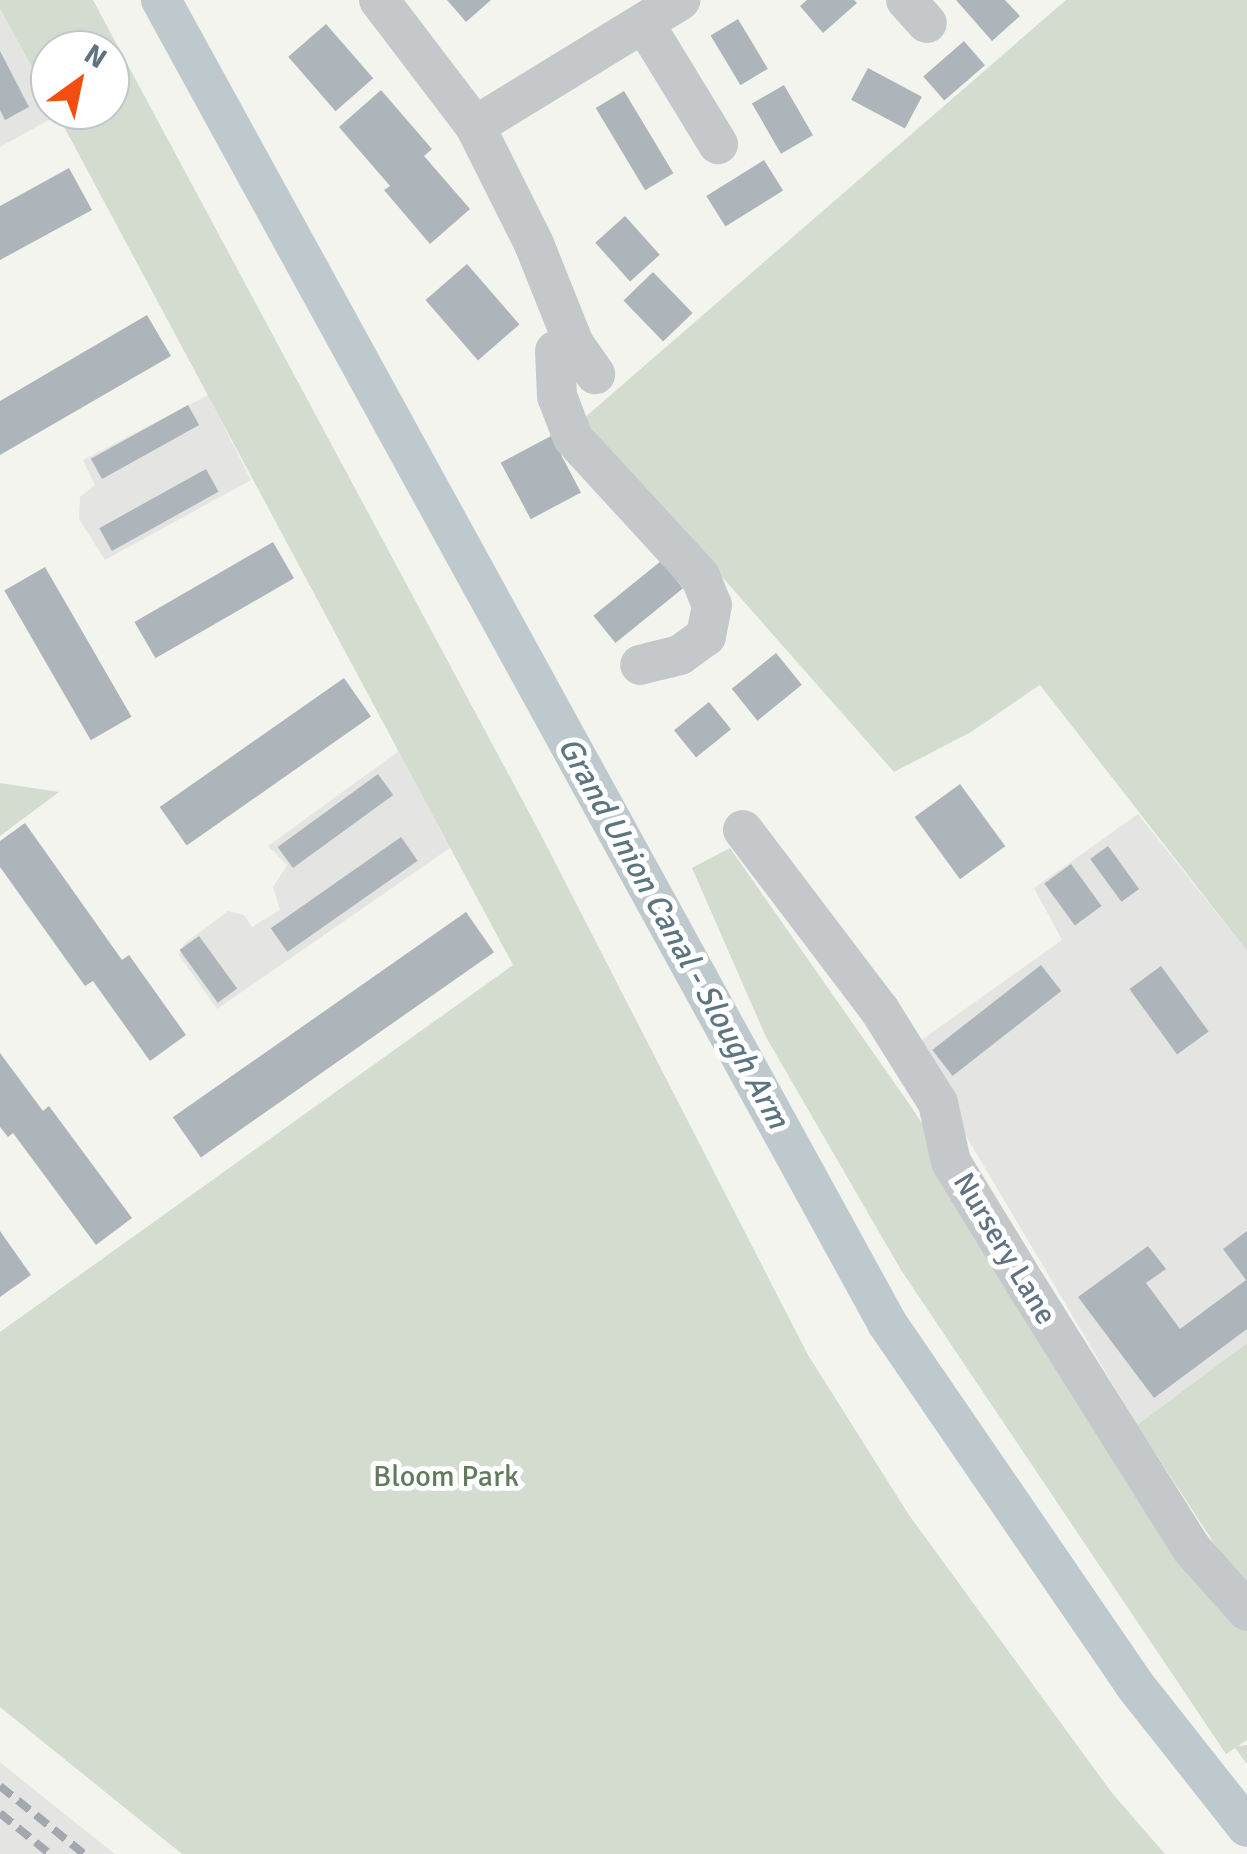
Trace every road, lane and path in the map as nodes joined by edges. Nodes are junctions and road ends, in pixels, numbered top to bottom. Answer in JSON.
{"nodes":[{"id":1,"x":379,"y":0,"type":"edge"},
{"id":2,"x":680,"y":0,"type":"edge"},
{"id":3,"x":644,"y":24,"type":"junction"},
{"id":4,"x":475,"y":126,"type":"junction"},
{"id":5,"x":718,"y":144,"type":"dead end"},
{"id":6,"x":640,"y":664,"type":"dead end"},
{"id":7,"x":744,"y":830,"type":"dead end"},
{"id":8,"x":1247,"y":1611,"type":"edge"}],
"edges":[{"from":1,"to":4,"type":"street"},
{"from":2,"to":3,"type":"street"},
{"from":3,"to":4,"type":"street"},
{"from":3,"to":5,"type":"street"},
{"from":4,"to":6,"type":"street"},
{"from":7,"to":8,"type":"street","name":"Nursery Lane"}]}
